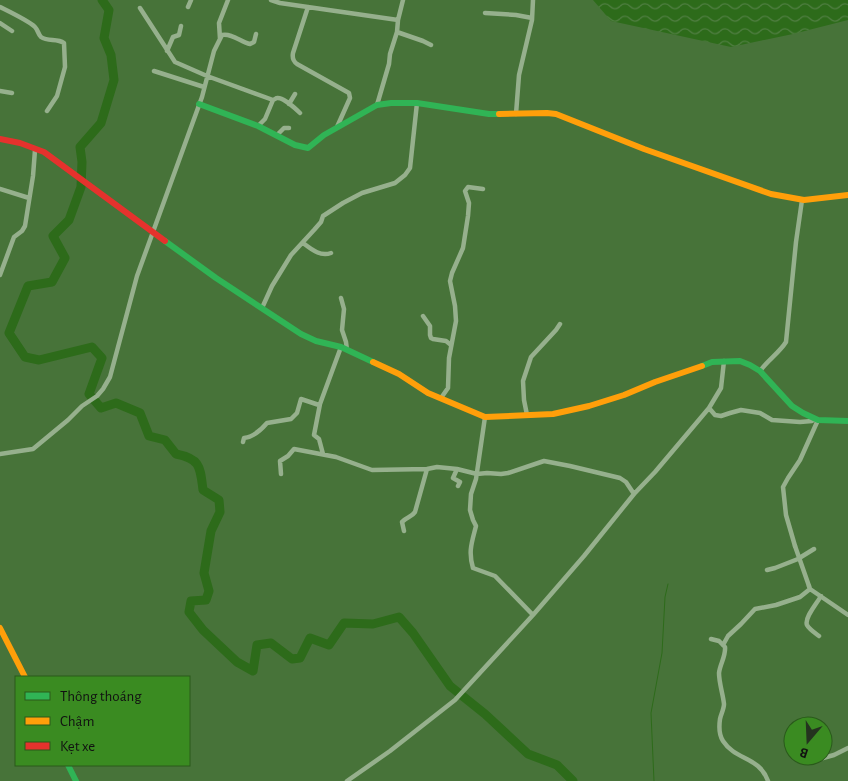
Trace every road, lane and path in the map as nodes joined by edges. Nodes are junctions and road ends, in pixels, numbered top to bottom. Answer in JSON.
{"nodes":[{"id":1,"x":191,"y":0,"type":"edge"},
{"id":2,"x":228,"y":0,"type":"edge"},
{"id":3,"x":271,"y":0,"type":"edge"},
{"id":4,"x":403,"y":0,"type":"edge"},
{"id":5,"x":534,"y":0,"type":"edge"},
{"id":6,"x":0,"y":7,"type":"edge"},
{"id":7,"x":188,"y":7,"type":"dead end"},
{"id":8,"x":140,"y":8,"type":"dead end"},
{"id":9,"x":308,"y":8,"type":"junction"},
{"id":10,"x":485,"y":13,"type":"dead end"},
{"id":11,"x":532,"y":18,"type":"junction"},
{"id":12,"x":398,"y":20,"type":"junction"},
{"id":13,"x":0,"y":23,"type":"edge"},
{"id":14,"x":181,"y":26,"type":"dead end"},
{"id":15,"x":12,"y":30,"type":"dead end"},
{"id":16,"x":396,"y":32,"type":"junction"},
{"id":17,"x":256,"y":34,"type":"dead end"},
{"id":18,"x":220,"y":40,"type":"junction"},
{"id":19,"x":431,"y":45,"type":"dead end"},
{"id":20,"x":167,"y":51,"type":"junction"},
{"id":21,"x":154,"y":71,"type":"dead end"},
{"id":22,"x":207,"y":76,"type":"junction"},
{"id":23,"x":204,"y":87,"type":"junction"},
{"id":24,"x":0,"y":91,"type":"edge"},
{"id":25,"x":12,"y":92,"type":"dead end"},
{"id":26,"x":295,"y":94,"type":"dead end"},
{"id":27,"x":273,"y":100,"type":"junction"},
{"id":28,"x":417,"y":103,"type":"junction"},
{"id":29,"x":199,"y":104,"type":"junction"},
{"id":30,"x":289,"y":104,"type":"junction"},
{"id":31,"x":377,"y":105,"type":"junction"},
{"id":32,"x":47,"y":111,"type":"dead end"},
{"id":33,"x":300,"y":113,"type":"dead end"},
{"id":34,"x":516,"y":114,"type":"junction"},
{"id":35,"x":258,"y":126,"type":"junction"},
{"id":36,"x":289,"y":128,"type":"dead end"},
{"id":37,"x":336,"y":128,"type":"junction"},
{"id":38,"x":277,"y":135,"type":"junction"},
{"id":39,"x":0,"y":139,"type":"edge"},
{"id":40,"x":35,"y":150,"type":"junction"},
{"id":41,"x":0,"y":189,"type":"edge"},
{"id":42,"x":483,"y":189,"type":"dead end"},
{"id":43,"x":848,"y":195,"type":"edge"},
{"id":44,"x":29,"y":198,"type":"junction"},
{"id":45,"x":802,"y":200,"type":"junction"},
{"id":46,"x":153,"y":232,"type":"junction"},
{"id":47,"x":303,"y":243,"type":"junction"},
{"id":48,"x":331,"y":253,"type":"dead end"},
{"id":49,"x":0,"y":275,"type":"edge"},
{"id":50,"x":341,"y":298,"type":"dead end"},
{"id":51,"x":262,"y":308,"type":"junction"},
{"id":52,"x":423,"y":316,"type":"dead end"},
{"id":53,"x":560,"y":324,"type":"dead end"},
{"id":54,"x":451,"y":345,"type":"junction"},
{"id":55,"x":344,"y":348,"type":"junction"},
{"id":56,"x":724,"y":361,"type":"junction"},
{"id":57,"x":760,"y":371,"type":"junction"},
{"id":58,"x":441,"y":398,"type":"junction"},
{"id":59,"x":319,"y":405,"type":"junction"},
{"id":60,"x":709,"y":408,"type":"junction"},
{"id":61,"x":527,"y":415,"type":"junction"},
{"id":62,"x":485,"y":417,"type":"junction"},
{"id":63,"x":817,"y":419,"type":"junction"},
{"id":64,"x":848,"y":421,"type":"edge"},
{"id":65,"x":243,"y":442,"type":"dead end"},
{"id":66,"x":0,"y":454,"type":"edge"},
{"id":67,"x":323,"y":454,"type":"junction"},
{"id":68,"x":427,"y":468,"type":"junction"},
{"id":69,"x":456,"y":469,"type":"junction"},
{"id":70,"x":281,"y":474,"type":"dead end"},
{"id":71,"x":477,"y":474,"type":"junction"},
{"id":72,"x":458,"y":486,"type":"dead end"},
{"id":73,"x":634,"y":494,"type":"junction"},
{"id":74,"x":404,"y":531,"type":"dead end"},
{"id":75,"x":814,"y":549,"type":"dead end"},
{"id":76,"x":767,"y":570,"type":"dead end"},
{"id":77,"x":809,"y":587,"type":"junction"},
{"id":78,"x":821,"y":596,"type":"junction"},
{"id":79,"x":534,"y":615,"type":"junction"},
{"id":80,"x":848,"y":615,"type":"edge"},
{"id":81,"x":0,"y":628,"type":"edge"},
{"id":82,"x":819,"y":636,"type":"dead end"},
{"id":83,"x":711,"y":639,"type":"dead end"},
{"id":84,"x":723,"y":645,"type":"junction"},
{"id":85,"x":24,"y":676,"type":"edge"},
{"id":86,"x":848,"y":748,"type":"edge"},
{"id":87,"x":833,"y":754,"type":"edge"},
{"id":88,"x":68,"y":766,"type":"edge"},
{"id":89,"x":76,"y":781,"type":"edge"},
{"id":90,"x":347,"y":781,"type":"edge"},
{"id":91,"x":768,"y":781,"type":"edge"}],
"edges":[{"from":1,"to":7,"type":"street"},
{"from":2,"to":18,"type":"street"},
{"from":3,"to":9,"type":"street"},
{"from":4,"to":12,"type":"street"},
{"from":5,"to":11,"type":"street"},
{"from":6,"to":32,"type":"street"},
{"from":8,"to":20,"type":"street"},
{"from":9,"to":12,"type":"street"},
{"from":9,"to":37,"type":"street"},
{"from":10,"to":11,"type":"street"},
{"from":11,"to":34,"type":"street"},
{"from":12,"to":16,"type":"street"},
{"from":13,"to":15,"type":"street"},
{"from":14,"to":20,"type":"street"},
{"from":16,"to":19,"type":"street"},
{"from":16,"to":31,"type":"street"},
{"from":17,"to":18,"type":"street"},
{"from":18,"to":22,"type":"street"},
{"from":20,"to":22,"type":"street"},
{"from":21,"to":23,"type":"street"},
{"from":22,"to":23,"type":"street"},
{"from":22,"to":27,"type":"street"},
{"from":23,"to":29,"type":"street"},
{"from":24,"to":25,"type":"street"},
{"from":26,"to":30,"type":"street"},
{"from":27,"to":30,"type":"street"},
{"from":27,"to":35,"type":"street"},
{"from":28,"to":31,"type":"street"},
{"from":28,"to":34,"type":"street"},
{"from":28,"to":47,"type":"street"},
{"from":29,"to":35,"type":"street"},
{"from":29,"to":46,"type":"street"},
{"from":30,"to":33,"type":"street"},
{"from":31,"to":37,"type":"street"},
{"from":34,"to":45,"type":"street"},
{"from":35,"to":38,"type":"street"},
{"from":36,"to":38,"type":"street"},
{"from":37,"to":38,"type":"street"},
{"from":39,"to":40,"type":"street"},
{"from":40,"to":44,"type":"street"},
{"from":40,"to":46,"type":"street"},
{"from":41,"to":44,"type":"street"},
{"from":42,"to":54,"type":"street"},
{"from":43,"to":45,"type":"street"},
{"from":44,"to":49,"type":"street"},
{"from":45,"to":57,"type":"street"},
{"from":46,"to":51,"type":"street"},
{"from":46,"to":66,"type":"street"},
{"from":47,"to":48,"type":"street"},
{"from":47,"to":51,"type":"street"},
{"from":50,"to":55,"type":"street"},
{"from":51,"to":55,"type":"street"},
{"from":52,"to":54,"type":"street"},
{"from":53,"to":61,"type":"street"},
{"from":54,"to":58,"type":"street"},
{"from":55,"to":58,"type":"street"},
{"from":55,"to":59,"type":"street"},
{"from":56,"to":57,"type":"street"},
{"from":56,"to":60,"type":"street"},
{"from":56,"to":61,"type":"street"},
{"from":57,"to":63,"type":"street"},
{"from":58,"to":62,"type":"street"},
{"from":59,"to":65,"type":"street"},
{"from":59,"to":67,"type":"street"},
{"from":60,"to":63,"type":"street"},
{"from":60,"to":73,"type":"street"},
{"from":61,"to":62,"type":"street"},
{"from":62,"to":71,"type":"street"},
{"from":63,"to":64,"type":"street"},
{"from":63,"to":77,"type":"street","bridge":true},
{"from":67,"to":68,"type":"street"},
{"from":67,"to":70,"type":"street"},
{"from":68,"to":69,"type":"street"},
{"from":68,"to":74,"type":"street"},
{"from":69,"to":71,"type":"street"},
{"from":69,"to":72,"type":"street"},
{"from":71,"to":73,"type":"street"},
{"from":71,"to":79,"type":"street"},
{"from":73,"to":79,"type":"street"},
{"from":75,"to":76,"type":"street"},
{"from":77,"to":78,"type":"street"},
{"from":77,"to":84,"type":"street"},
{"from":78,"to":80,"type":"street"},
{"from":78,"to":82,"type":"street"},
{"from":79,"to":90,"type":"street"},
{"from":81,"to":85,"type":"street"},
{"from":83,"to":84,"type":"street"},
{"from":84,"to":91,"type":"street"},
{"from":86,"to":87,"type":"street"},
{"from":88,"to":89,"type":"street"}]}
